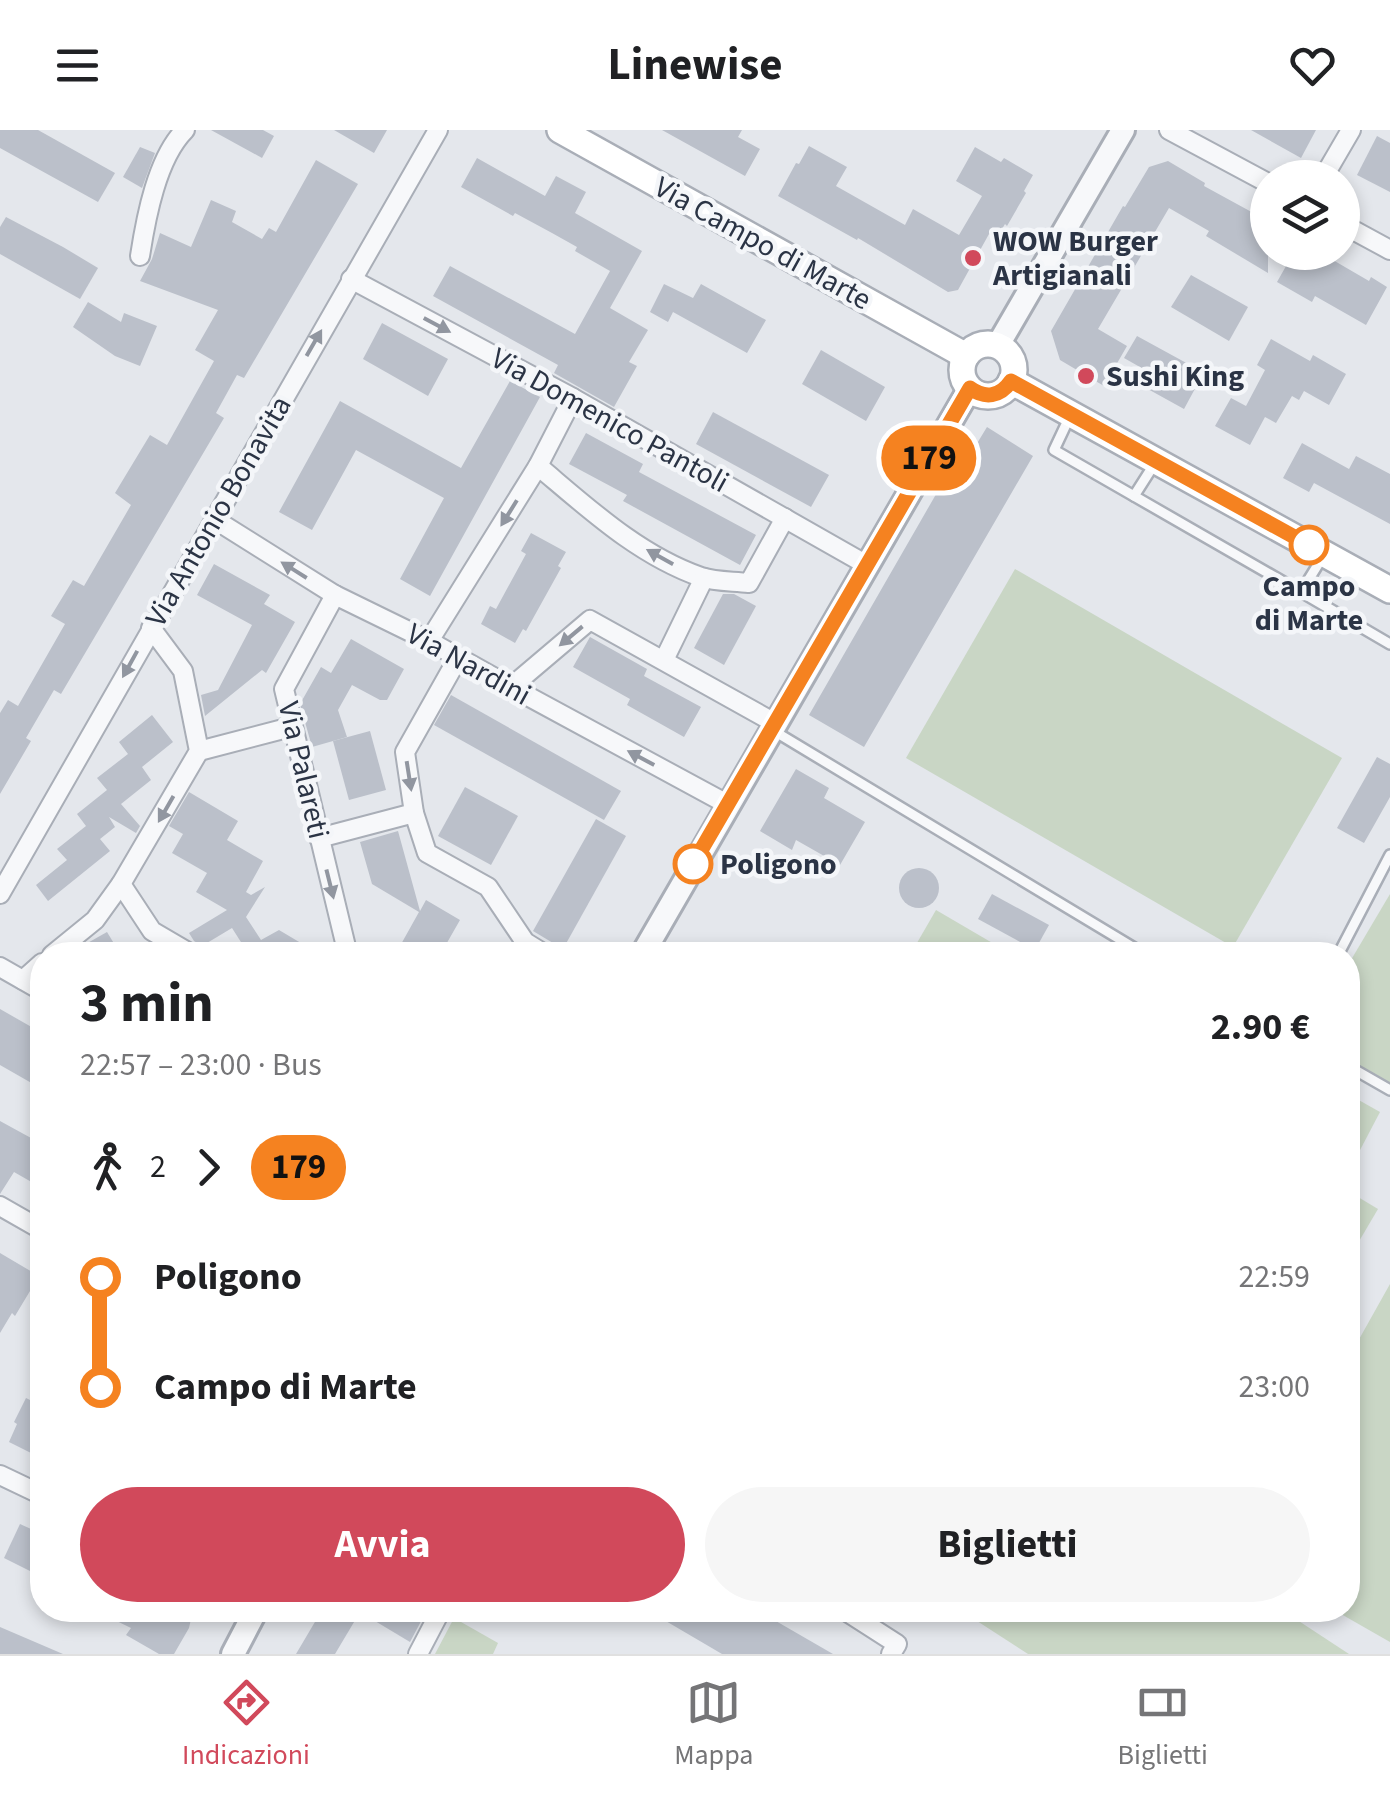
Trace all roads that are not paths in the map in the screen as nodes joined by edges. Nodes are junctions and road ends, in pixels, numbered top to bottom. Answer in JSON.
{"nodes":[{"id":1,"x":185,"y":130,"type":"edge"},
{"id":2,"x":438,"y":130,"type":"edge"},
{"id":3,"x":560,"y":130,"type":"edge"},
{"id":4,"x":1122,"y":130,"type":"edge"},
{"id":5,"x":1169,"y":130,"type":"edge"},
{"id":6,"x":1351,"y":130,"type":"edge"},
{"id":7,"x":1334,"y":160,"type":"edge"},
{"id":8,"x":1250,"y":174,"type":"edge"},
{"id":9,"x":1360,"y":234,"type":"edge"},
{"id":10,"x":1390,"y":250,"type":"edge"},
{"id":11,"x":140,"y":256,"type":"dead end"},
{"id":12,"x":351,"y":278,"type":"junction"},
{"id":13,"x":998,"y":345,"type":"junction"},
{"id":14,"x":966,"y":356,"type":"junction"},
{"id":15,"x":1011,"y":381,"type":"junction"},
{"id":16,"x":970,"y":388,"type":"junction"},
{"id":17,"x":574,"y":398,"type":"junction"},
{"id":18,"x":1071,"y":414,"type":"junction"},
{"id":19,"x":1156,"y":461,"type":"junction"},
{"id":20,"x":538,"y":466,"type":"junction"},
{"id":21,"x":1134,"y":496,"type":"junction"},
{"id":22,"x":214,"y":518,"type":"junction"},
{"id":23,"x":785,"y":518,"type":"junction"},
{"id":24,"x":1325,"y":554,"type":"junction"},
{"id":25,"x":867,"y":565,"type":"junction"},
{"id":26,"x":704,"y":578,"type":"junction"},
{"id":27,"x":1390,"y":590,"type":"edge"},
{"id":28,"x":1301,"y":592,"type":"junction"},
{"id":29,"x":335,"y":596,"type":"junction"},
{"id":30,"x":150,"y":628,"type":"junction"},
{"id":31,"x":429,"y":640,"type":"junction"},
{"id":32,"x":1390,"y":644,"type":"edge"},
{"id":33,"x":458,"y":658,"type":"junction"},
{"id":34,"x":664,"y":660,"type":"junction"},
{"id":35,"x":511,"y":688,"type":"junction"},
{"id":36,"x":774,"y":726,"type":"junction"},
{"id":37,"x":291,"y":727,"type":"junction"},
{"id":38,"x":199,"y":751,"type":"junction"},
{"id":39,"x":727,"y":804,"type":"junction"},
{"id":40,"x":414,"y":813,"type":"junction"},
{"id":41,"x":319,"y":838,"type":"junction"},
{"id":42,"x":1390,"y":856,"type":"edge"},
{"id":43,"x":121,"y":884,"type":"junction"},
{"id":44,"x":0,"y":894,"type":"edge"},
{"id":45,"x":68,"y":942,"type":"edge"},
{"id":46,"x":171,"y":942,"type":"edge"},
{"id":47,"x":345,"y":942,"type":"edge"},
{"id":48,"x":525,"y":942,"type":"edge"},
{"id":49,"x":649,"y":942,"type":"edge"},
{"id":50,"x":1125,"y":942,"type":"edge"},
{"id":51,"x":1345,"y":942,"type":"edge"},
{"id":52,"x":0,"y":968,"type":"edge"},
{"id":53,"x":30,"y":974,"type":"edge"},
{"id":54,"x":23,"y":980,"type":"junction"},
{"id":55,"x":30,"y":984,"type":"edge"},
{"id":56,"x":1360,"y":1073,"type":"edge"},
{"id":57,"x":1390,"y":1090,"type":"edge"},
{"id":58,"x":0,"y":1206,"type":"edge"},
{"id":59,"x":30,"y":1223,"type":"edge"},
{"id":60,"x":0,"y":1474,"type":"edge"},
{"id":61,"x":30,"y":1489,"type":"edge"},
{"id":62,"x":250,"y":1622,"type":"edge"},
{"id":63,"x":435,"y":1622,"type":"edge"},
{"id":64,"x":863,"y":1622,"type":"edge"},
{"id":65,"x":233,"y":1654,"type":"edge"},
{"id":66,"x":418,"y":1654,"type":"edge"},
{"id":67,"x":891,"y":1654,"type":"edge"}],
"edges":[{"from":1,"to":11,"type":"street"},
{"from":2,"to":12,"type":"street","name":"Via Antonio Bonavita"},
{"from":3,"to":14,"type":"main road","name":"Via Campo di Marte"},
{"from":4,"to":13,"type":"street"},
{"from":5,"to":8,"type":"street"},
{"from":6,"to":7,"type":"street"},
{"from":9,"to":10,"type":"street"},
{"from":12,"to":17,"type":"street","name":"Via Domenico Pantoli","one_way":true},
{"from":22,"to":12,"type":"street","name":"Via Antonio Bonavita","one_way":true},
{"from":13,"to":14,"type":"main road"},
{"from":13,"to":15,"type":"main road"},
{"from":14,"to":16,"type":"main road"},
{"from":15,"to":16,"type":"main road"},
{"from":15,"to":18,"type":"main road"},
{"from":16,"to":25,"type":"street"},
{"from":17,"to":20,"type":"street"},
{"from":17,"to":23,"type":"street","name":"Via Domenico Pantoli"},
{"from":18,"to":19,"type":"main road"},
{"from":18,"to":21,"type":"lane"},
{"from":19,"to":21,"type":"lane"},
{"from":19,"to":24,"type":"main road"},
{"from":26,"to":20,"type":"street","one_way":true},
{"from":20,"to":31,"type":"street","one_way":true},
{"from":21,"to":28,"type":"lane"},
{"from":29,"to":22,"type":"street","name":"Via Nardini","one_way":true},
{"from":22,"to":30,"type":"street","name":"Via Antonio Bonavita"},
{"from":23,"to":25,"type":"street","name":"Via Domenico Pantoli"},
{"from":23,"to":26,"type":"street"},
{"from":24,"to":27,"type":"main road"},
{"from":24,"to":28,"type":"lane"},
{"from":25,"to":36,"type":"street"},
{"from":26,"to":34,"type":"street"},
{"from":28,"to":32,"type":"lane"},
{"from":29,"to":31,"type":"street","name":"Via Nardini"},
{"from":29,"to":37,"type":"street","name":"Via Palareti"},
{"from":30,"to":38,"type":"street"},
{"from":30,"to":44,"type":"street","name":"Via Antonio Bonavita","one_way":true},
{"from":31,"to":33,"type":"street","name":"Via Nardini"},
{"from":33,"to":35,"type":"street","name":"Via Nardini"},
{"from":33,"to":40,"type":"street","one_way":true},
{"from":34,"to":35,"type":"street","one_way":true},
{"from":34,"to":36,"type":"street"},
{"from":39,"to":35,"type":"street","name":"Via Nardini","one_way":true},
{"from":36,"to":39,"type":"street"},
{"from":36,"to":50,"type":"lane"},
{"from":37,"to":38,"type":"street"},
{"from":37,"to":41,"type":"street","name":"Via Palareti"},
{"from":38,"to":43,"type":"street","one_way":true},
{"from":39,"to":49,"type":"street"},
{"from":40,"to":41,"type":"street"},
{"from":40,"to":48,"type":"street"},
{"from":41,"to":47,"type":"street","name":"Via Palareti","one_way":true},
{"from":42,"to":51,"type":"lane"},
{"from":43,"to":45,"type":"street"},
{"from":43,"to":46,"type":"street"},
{"from":52,"to":54,"type":"street"},
{"from":53,"to":54,"type":"street"},
{"from":54,"to":55,"type":"street"},
{"from":56,"to":57,"type":"lane"},
{"from":58,"to":59,"type":"street"},
{"from":60,"to":61,"type":"street"},
{"from":62,"to":65,"type":"street"},
{"from":63,"to":66,"type":"street"},
{"from":64,"to":67,"type":"street"}]}
